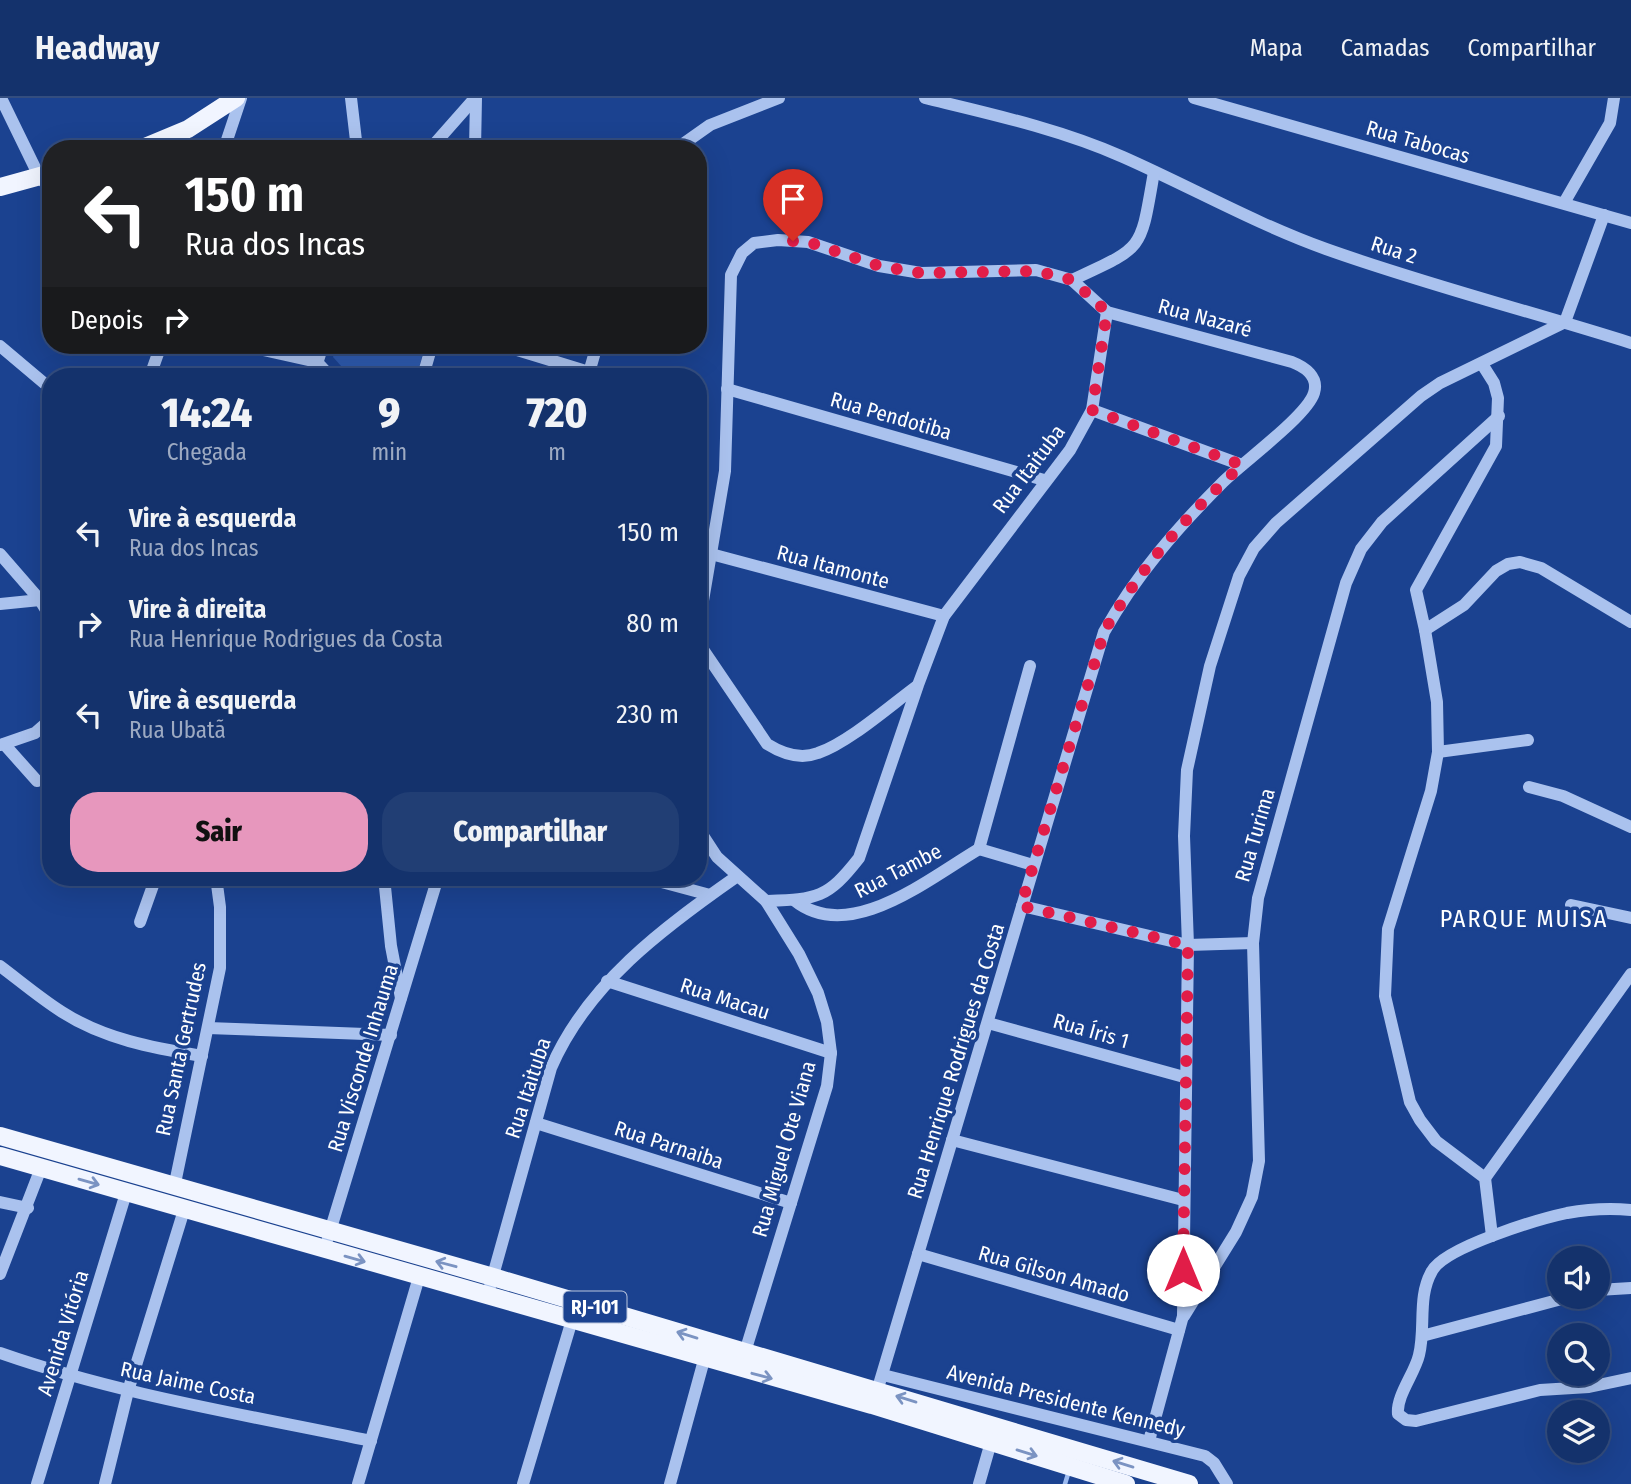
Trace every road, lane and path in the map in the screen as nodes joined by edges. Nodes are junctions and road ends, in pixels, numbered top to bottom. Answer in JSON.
{"nodes":[{"id":1,"x":1,"y":98,"type":"edge"},
{"id":2,"x":239,"y":98,"type":"edge"},
{"id":3,"x":351,"y":98,"type":"edge"},
{"id":4,"x":779,"y":98,"type":"edge"},
{"id":5,"x":925,"y":98,"type":"edge"},
{"id":6,"x":1194,"y":98,"type":"edge"},
{"id":7,"x":1614,"y":98,"type":"edge"},
{"id":8,"x":162,"y":140,"type":"edge"},
{"id":9,"x":227,"y":140,"type":"edge"},
{"id":10,"x":356,"y":140,"type":"edge"},
{"id":11,"x":438,"y":140,"type":"edge"},
{"id":12,"x":475,"y":140,"type":"edge"},
{"id":13,"x":689,"y":140,"type":"edge"},
{"id":14,"x":42,"y":170,"type":"edge"},
{"id":15,"x":1154,"y":172,"type":"junction"},
{"id":16,"x":42,"y":180,"type":"edge"},
{"id":17,"x":0,"y":187,"type":"edge"},
{"id":18,"x":1564,"y":203,"type":"junction"},
{"id":19,"x":1604,"y":215,"type":"junction"},
{"id":20,"x":1631,"y":223,"type":"edge"},
{"id":21,"x":1072,"y":280,"type":"junction"},
{"id":22,"x":1107,"y":312,"type":"junction"},
{"id":23,"x":1565,"y":322,"type":"junction"},
{"id":24,"x":1631,"y":343,"type":"edge"},
{"id":25,"x":0,"y":346,"type":"edge"},
{"id":26,"x":281,"y":354,"type":"edge"},
{"id":27,"x":320,"y":354,"type":"edge"},
{"id":28,"x":528,"y":354,"type":"edge"},
{"id":29,"x":317,"y":362,"type":"junction"},
{"id":30,"x":1292,"y":362,"type":"joint"},
{"id":31,"x":1482,"y":364,"type":"junction"},
{"id":32,"x":315,"y":368,"type":"edge"},
{"id":33,"x":323,"y":368,"type":"edge"},
{"id":34,"x":571,"y":368,"type":"edge"},
{"id":35,"x":42,"y":381,"type":"edge"},
{"id":36,"x":727,"y":388,"type":"junction"},
{"id":37,"x":1092,"y":410,"type":"junction"},
{"id":38,"x":1499,"y":416,"type":"junction"},
{"id":39,"x":1242,"y":465,"type":"junction"},
{"id":40,"x":1044,"y":480,"type":"junction"},
{"id":41,"x":0,"y":554,"type":"edge"},
{"id":42,"x":711,"y":554,"type":"junction"},
{"id":43,"x":707,"y":577,"type":"edge"},
{"id":44,"x":40,"y":600,"type":"junction"},
{"id":45,"x":42,"y":603,"type":"edge"},
{"id":46,"x":0,"y":604,"type":"edge"},
{"id":47,"x":944,"y":616,"type":"junction"},
{"id":48,"x":1631,"y":622,"type":"edge"},
{"id":49,"x":1424,"y":630,"type":"junction"},
{"id":50,"x":707,"y":655,"type":"edge"},
{"id":51,"x":1030,"y":666,"type":"dead end"},
{"id":52,"x":918,"y":685,"type":"junction"},
{"id":53,"x":42,"y":727,"type":"edge"},
{"id":54,"x":1528,"y":740,"type":"dead end"},
{"id":55,"x":2,"y":744,"type":"edge"},
{"id":56,"x":1438,"y":752,"type":"junction"},
{"id":57,"x":37,"y":781,"type":"dead end"},
{"id":58,"x":1529,"y":787,"type":"dead end"},
{"id":59,"x":1631,"y":827,"type":"edge"},
{"id":60,"x":707,"y":842,"type":"edge"},
{"id":61,"x":979,"y":849,"type":"junction"},
{"id":62,"x":1032,"y":865,"type":"junction"},
{"id":63,"x":736,"y":877,"type":"junction"},
{"id":64,"x":153,"y":886,"type":"edge"},
{"id":65,"x":217,"y":886,"type":"edge"},
{"id":66,"x":385,"y":886,"type":"edge"},
{"id":67,"x":435,"y":886,"type":"edge"},
{"id":68,"x":676,"y":886,"type":"edge"},
{"id":69,"x":710,"y":895,"type":"junction"},
{"id":70,"x":794,"y":900,"type":"junction"},
{"id":71,"x":766,"y":901,"type":"junction"},
{"id":72,"x":1571,"y":905,"type":"dead end"},
{"id":73,"x":1021,"y":906,"type":"junction"},
{"id":74,"x":1631,"y":918,"type":"edge"},
{"id":75,"x":140,"y":922,"type":"dead end"},
{"id":76,"x":1253,"y":943,"type":"junction"},
{"id":77,"x":1188,"y":945,"type":"junction"},
{"id":78,"x":0,"y":966,"type":"edge"},
{"id":79,"x":1631,"y":974,"type":"edge"},
{"id":80,"x":607,"y":981,"type":"junction"},
{"id":81,"x":401,"y":1000,"type":"junction"},
{"id":82,"x":988,"y":1023,"type":"junction"},
{"id":83,"x":208,"y":1028,"type":"junction"},
{"id":84,"x":391,"y":1035,"type":"junction"},
{"id":85,"x":831,"y":1053,"type":"junction"},
{"id":86,"x":201,"y":1056,"type":"junction"},
{"id":87,"x":1184,"y":1077,"type":"junction"},
{"id":88,"x":536,"y":1123,"type":"junction"},
{"id":89,"x":0,"y":1136,"type":"edge"},
{"id":90,"x":952,"y":1140,"type":"junction"},
{"id":91,"x":0,"y":1156,"type":"edge"},
{"id":92,"x":41,"y":1168,"type":"junction"},
{"id":93,"x":1485,"y":1178,"type":"junction"},
{"id":94,"x":174,"y":1188,"type":"junction"},
{"id":95,"x":126,"y":1193,"type":"junction"},
{"id":96,"x":1183,"y":1200,"type":"junction"},
{"id":97,"x":0,"y":1202,"type":"edge"},
{"id":98,"x":791,"y":1203,"type":"junction"},
{"id":99,"x":27,"y":1208,"type":"junction"},
{"id":100,"x":184,"y":1210,"type":"junction"},
{"id":101,"x":1631,"y":1210,"type":"edge"},
{"id":102,"x":330,"y":1232,"type":"junction"},
{"id":103,"x":1492,"y":1236,"type":"junction"},
{"id":104,"x":324,"y":1251,"type":"junction"},
{"id":105,"x":918,"y":1255,"type":"junction"},
{"id":106,"x":1,"y":1270,"type":"edge"},
{"id":107,"x":493,"y":1276,"type":"junction"},
{"id":108,"x":419,"y":1277,"type":"junction"},
{"id":109,"x":1631,"y":1288,"type":"edge"},
{"id":110,"x":1610,"y":1289,"type":"edge"},
{"id":111,"x":487,"y":1297,"type":"junction"},
{"id":112,"x":1547,"y":1303,"type":"edge"},
{"id":113,"x":1183,"y":1316,"type":"junction"},
{"id":114,"x":572,"y":1320,"type":"junction"},
{"id":115,"x":1179,"y":1330,"type":"junction"},
{"id":116,"x":1422,"y":1336,"type":"junction"},
{"id":117,"x":744,"y":1352,"type":"junction"},
{"id":118,"x":0,"y":1353,"type":"edge"},
{"id":119,"x":704,"y":1360,"type":"junction"},
{"id":120,"x":69,"y":1376,"type":"junction"},
{"id":121,"x":1631,"y":1378,"type":"edge"},
{"id":122,"x":877,"y":1390,"type":"junction"},
{"id":123,"x":128,"y":1391,"type":"junction"},
{"id":124,"x":371,"y":1441,"type":"junction"},
{"id":125,"x":1149,"y":1441,"type":"junction"},
{"id":126,"x":991,"y":1442,"type":"junction"},
{"id":127,"x":37,"y":1484,"type":"edge"},
{"id":128,"x":105,"y":1484,"type":"edge"},
{"id":129,"x":358,"y":1484,"type":"edge"},
{"id":130,"x":523,"y":1484,"type":"edge"},
{"id":131,"x":670,"y":1484,"type":"edge"},
{"id":132,"x":979,"y":1484,"type":"edge"},
{"id":133,"x":1126,"y":1484,"type":"edge"},
{"id":134,"x":1189,"y":1484,"type":"edge"},
{"id":135,"x":1227,"y":1484,"type":"edge"}],
"edges":[{"from":1,"to":14,"type":"street"},
{"from":2,"to":8,"type":"main road"},
{"from":2,"to":9,"type":"street"},
{"from":3,"to":10,"type":"street"},
{"from":4,"to":13,"type":"street"},
{"from":5,"to":15,"type":"street"},
{"from":6,"to":18,"type":"street","name":"Rua Tabocas"},
{"from":7,"to":18,"type":"street"},
{"from":11,"to":12,"type":"street"},
{"from":15,"to":21,"type":"street"},
{"from":15,"to":23,"type":"street","name":"Rua 2"},
{"from":16,"to":17,"type":"main road"},
{"from":18,"to":19,"type":"street","name":"Rua Tabocas"},
{"from":19,"to":20,"type":"street","name":"Rua Tabocas"},
{"from":19,"to":23,"type":"street"},
{"from":21,"to":22,"type":"street"},
{"from":21,"to":36,"type":"street"},
{"from":22,"to":30,"type":"street","name":"Rua Nazaré"},
{"from":22,"to":37,"type":"street","name":"Rua Itaituba"},
{"from":23,"to":24,"type":"street","name":"Rua 2"},
{"from":23,"to":31,"type":"street"},
{"from":25,"to":35,"type":"street"},
{"from":26,"to":29,"type":"street"},
{"from":27,"to":29,"type":"street"},
{"from":28,"to":34,"type":"street"},
{"from":29,"to":32,"type":"street"},
{"from":29,"to":33,"type":"street"},
{"from":30,"to":39,"type":"street","name":"Rua Henrique Rodrigues da Costa"},
{"from":31,"to":38,"type":"street"},
{"from":31,"to":77,"type":"street"},
{"from":36,"to":40,"type":"street","name":"Rua Pendotiba"},
{"from":36,"to":42,"type":"street"},
{"from":37,"to":39,"type":"street"},
{"from":37,"to":40,"type":"street","name":"Rua Itaituba"},
{"from":38,"to":49,"type":"street"},
{"from":38,"to":76,"type":"street","name":"Rua Turima"},
{"from":39,"to":62,"type":"street","name":"Rua Henrique Rodrigues da Costa"},
{"from":40,"to":47,"type":"street","name":"Rua Itaituba"},
{"from":41,"to":44,"type":"street"},
{"from":42,"to":43,"type":"street"},
{"from":42,"to":47,"type":"street","name":"Rua Itamonte"},
{"from":44,"to":45,"type":"street"},
{"from":44,"to":46,"type":"street"},
{"from":47,"to":52,"type":"street","name":"Rua Itaituba"},
{"from":48,"to":49,"type":"street"},
{"from":49,"to":56,"type":"street"},
{"from":50,"to":52,"type":"street"},
{"from":51,"to":61,"type":"street"},
{"from":52,"to":70,"type":"street","name":"Rua Itaituba"},
{"from":53,"to":55,"type":"street"},
{"from":54,"to":56,"type":"street"},
{"from":55,"to":57,"type":"street"},
{"from":56,"to":93,"type":"street"},
{"from":58,"to":59,"type":"street"},
{"from":60,"to":63,"type":"street","name":"Rua Miguel Ote Viana"},
{"from":61,"to":62,"type":"street"},
{"from":61,"to":70,"type":"street","name":"Rua Tambe"},
{"from":62,"to":73,"type":"street","name":"Rua Henrique Rodrigues da Costa"},
{"from":63,"to":69,"type":"street","name":"Rua Itaituba"},
{"from":63,"to":71,"type":"street","name":"Rua Miguel Ote Viana"},
{"from":64,"to":75,"type":"street"},
{"from":65,"to":83,"type":"street","name":"Rua Santa Gertrudes"},
{"from":66,"to":81,"type":"street"},
{"from":67,"to":81,"type":"street","name":"Rua Visconde Inhauma"},
{"from":68,"to":69,"type":"street"},
{"from":69,"to":80,"type":"street","name":"Rua Itaituba"},
{"from":70,"to":71,"type":"street","name":"Rua Itaituba"},
{"from":71,"to":85,"type":"street","name":"Rua Miguel Ote Viana"},
{"from":72,"to":74,"type":"street"},
{"from":73,"to":77,"type":"street"},
{"from":73,"to":82,"type":"street","name":"Rua Henrique Rodrigues da Costa"},
{"from":76,"to":77,"type":"street"},
{"from":76,"to":113,"type":"street","name":"Rua Turima"},
{"from":77,"to":87,"type":"street"},
{"from":78,"to":86,"type":"street"},
{"from":79,"to":93,"type":"street"},
{"from":80,"to":85,"type":"street","name":"Rua Macau"},
{"from":80,"to":88,"type":"street","name":"Rua Itaituba"},
{"from":81,"to":84,"type":"street","name":"Rua Visconde Inhauma"},
{"from":82,"to":87,"type":"street","name":"Rua Íris 1"},
{"from":82,"to":90,"type":"street","name":"Rua Henrique Rodrigues da Costa"},
{"from":83,"to":84,"type":"street"},
{"from":83,"to":86,"type":"street","name":"Rua Santa Gertrudes"},
{"from":84,"to":102,"type":"street","name":"Rua Visconde Inhauma"},
{"from":85,"to":98,"type":"street","name":"Rua Miguel Ote Viana"},
{"from":86,"to":94,"type":"street","name":"Rua Santa Gertrudes"},
{"from":87,"to":96,"type":"street"},
{"from":88,"to":98,"type":"street","name":"Rua Parnaiba"},
{"from":88,"to":107,"type":"street","name":"Rua Itaituba"},
{"from":89,"to":94,"type":"main road","number":"RJ-101"},
{"from":90,"to":96,"type":"street"},
{"from":90,"to":105,"type":"street","name":"Rua Henrique Rodrigues da Costa"},
{"from":91,"to":92,"type":"main road","number":"RJ-101"},
{"from":92,"to":95,"type":"main road","number":"RJ-101","one_way":true},
{"from":92,"to":99,"type":"street"},
{"from":93,"to":103,"type":"street"},
{"from":94,"to":102,"type":"main road","number":"RJ-101"},
{"from":95,"to":100,"type":"main road","number":"RJ-101"},
{"from":95,"to":120,"type":"street","name":"Avenida Vitória"},
{"from":96,"to":113,"type":"street"},
{"from":97,"to":99,"type":"street"},
{"from":98,"to":117,"type":"street","name":"Rua Miguel Ote Viana"},
{"from":99,"to":106,"type":"street"},
{"from":100,"to":104,"type":"main road","number":"RJ-101"},
{"from":100,"to":123,"type":"street"},
{"from":101,"to":103,"type":"street"},
{"from":102,"to":104,"type":"street","name":"Rua Visconde Inhauma"},
{"from":107,"to":102,"type":"main road","number":"RJ-101","one_way":true},
{"from":103,"to":116,"type":"street"},
{"from":104,"to":108,"type":"main road","number":"RJ-101","one_way":true},
{"from":105,"to":115,"type":"street","name":"Rua Gilson Amado"},
{"from":105,"to":122,"type":"street","name":"Rua Henrique Rodrigues da Costa"},
{"from":107,"to":111,"type":"street","name":"Rua Itaituba"},
{"from":117,"to":107,"type":"main road","number":"RJ-101","one_way":true},
{"from":108,"to":111,"type":"main road","number":"RJ-101"},
{"from":108,"to":124,"type":"street"},
{"from":109,"to":110,"type":"street"},
{"from":111,"to":114,"type":"main road","number":"RJ-101"},
{"from":112,"to":116,"type":"street"},
{"from":113,"to":115,"type":"street"},
{"from":114,"to":119,"type":"main road","number":"RJ-101"},
{"from":114,"to":130,"type":"street"},
{"from":115,"to":125,"type":"street"},
{"from":116,"to":121,"type":"street"},
{"from":117,"to":122,"type":"main road","number":"RJ-101"},
{"from":118,"to":120,"type":"street","name":"Rua Jaime Costa"},
{"from":119,"to":122,"type":"main road","number":"RJ-101","one_way":true},
{"from":119,"to":131,"type":"street"},
{"from":120,"to":123,"type":"street","name":"Rua Jaime Costa"},
{"from":120,"to":127,"type":"street","name":"Avenida Vitória"},
{"from":122,"to":125,"type":"street","name":"Avenida Presidente Kennedy"},
{"from":122,"to":126,"type":"main road","number":"RJ-101"},
{"from":134,"to":122,"type":"main road","number":"RJ-101","one_way":true},
{"from":123,"to":124,"type":"street","name":"Rua Jaime Costa"},
{"from":123,"to":128,"type":"street"},
{"from":124,"to":129,"type":"street"},
{"from":125,"to":135,"type":"street","name":"Avenida Presidente Kennedy"},
{"from":126,"to":132,"type":"street"},
{"from":126,"to":133,"type":"main road","number":"RJ-101","one_way":true}]}
